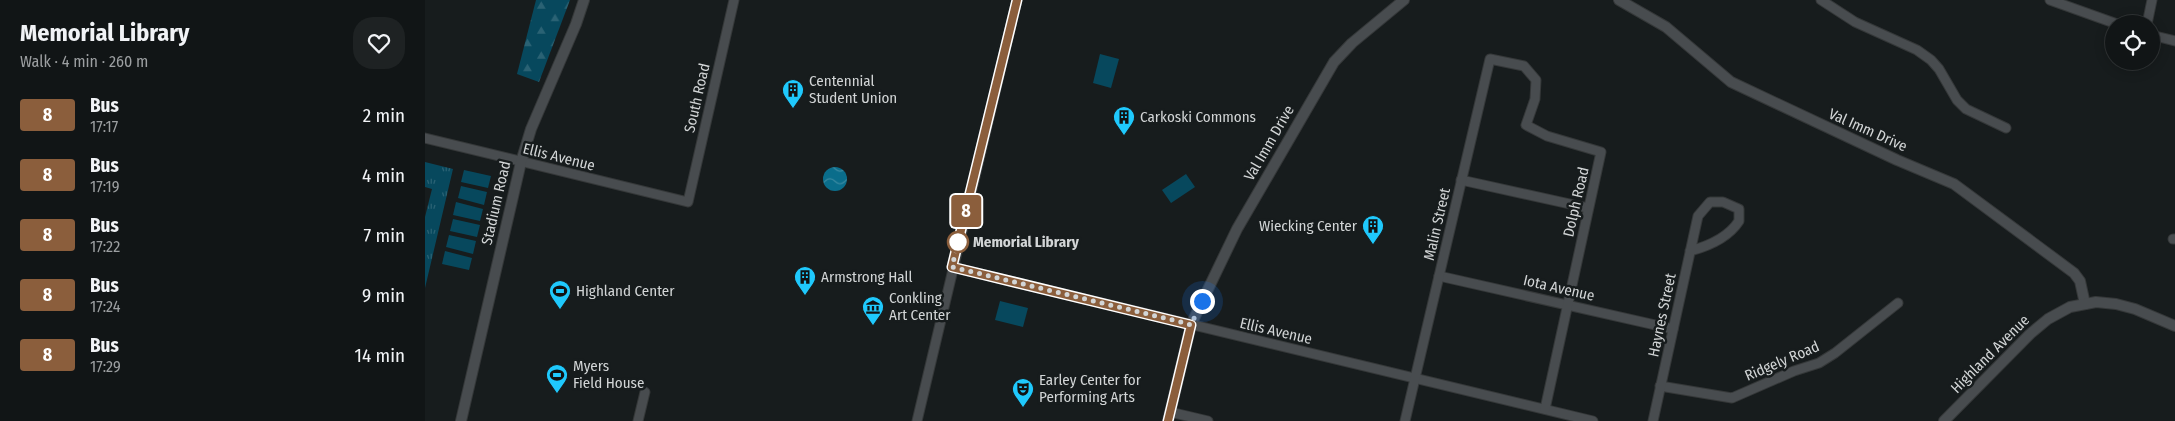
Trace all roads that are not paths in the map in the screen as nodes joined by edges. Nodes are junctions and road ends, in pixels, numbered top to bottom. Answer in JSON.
{"nodes":[{"id":1,"x":584,"y":0,"type":"edge"},
{"id":2,"x":734,"y":0,"type":"edge"},
{"id":3,"x":1017,"y":0,"type":"edge"},
{"id":4,"x":1404,"y":0,"type":"edge"},
{"id":5,"x":1619,"y":0,"type":"edge"},
{"id":6,"x":1821,"y":0,"type":"edge"},
{"id":7,"x":2050,"y":0,"type":"edge"},
{"id":8,"x":2152,"y":0,"type":"edge"},
{"id":9,"x":2149,"y":15,"type":"edge"},
{"id":10,"x":2105,"y":20,"type":"edge"},
{"id":11,"x":2160,"y":37,"type":"edge"},
{"id":12,"x":2175,"y":41,"type":"edge"},
{"id":13,"x":1515,"y":64,"type":"joint"},
{"id":14,"x":2007,"y":128,"type":"dead end"},
{"id":15,"x":425,"y":138,"type":"edge"},
{"id":16,"x":521,"y":162,"type":"junction"},
{"id":17,"x":1461,"y":180,"type":"junction"},
{"id":18,"x":688,"y":202,"type":"joint"},
{"id":19,"x":1588,"y":208,"type":"junction"},
{"id":20,"x":1690,"y":251,"type":"junction"},
{"id":21,"x":952,"y":267,"type":"junction"},
{"id":22,"x":1439,"y":276,"type":"junction"},
{"id":23,"x":1898,"y":303,"type":"dead end"},
{"id":24,"x":1569,"y":304,"type":"junction"},
{"id":25,"x":2085,"y":304,"type":"junction"},
{"id":26,"x":1191,"y":325,"type":"junction"},
{"id":27,"x":2175,"y":326,"type":"edge"},
{"id":28,"x":1673,"y":329,"type":"junction"},
{"id":29,"x":1415,"y":378,"type":"junction"},
{"id":30,"x":1660,"y":386,"type":"junction"},
{"id":31,"x":645,"y":392,"type":"dead end"},
{"id":32,"x":1545,"y":410,"type":"junction"},
{"id":33,"x":1169,"y":416,"type":"edge"},
{"id":34,"x":461,"y":421,"type":"edge"},
{"id":35,"x":638,"y":421,"type":"edge"},
{"id":36,"x":917,"y":421,"type":"edge"},
{"id":37,"x":1208,"y":421,"type":"edge"},
{"id":38,"x":1405,"y":421,"type":"edge"},
{"id":39,"x":1593,"y":421,"type":"edge"},
{"id":40,"x":1653,"y":421,"type":"edge"},
{"id":41,"x":1944,"y":421,"type":"edge"}],
"edges":[{"from":1,"to":16,"type":"street","name":"Stadium Road"},
{"from":2,"to":18,"type":"street","name":"South Road"},
{"from":3,"to":21,"type":"street"},
{"from":4,"to":26,"type":"street","name":"Val Imm Drive"},
{"from":5,"to":25,"type":"street","name":"Val Imm Drive"},
{"from":6,"to":14,"type":"street"},
{"from":7,"to":10,"type":"street"},
{"from":8,"to":9,"type":"street"},
{"from":11,"to":12,"type":"street"},
{"from":13,"to":17,"type":"street","name":"Malin Street"},
{"from":13,"to":19,"type":"street","name":"Dolph Road"},
{"from":15,"to":16,"type":"street","name":"Ellis Avenue"},
{"from":16,"to":18,"type":"street","name":"Ellis Avenue"},
{"from":16,"to":34,"type":"street","name":"Stadium Road"},
{"from":17,"to":19,"type":"street"},
{"from":17,"to":22,"type":"street","name":"Malin Street"},
{"from":19,"to":24,"type":"street","name":"Dolph Road"},
{"from":20,"to":20,"type":"street","name":"Haynes Street"},
{"from":20,"to":28,"type":"street","name":"Haynes Street"},
{"from":21,"to":26,"type":"street","name":"Ellis Avenue"},
{"from":21,"to":36,"type":"street"},
{"from":22,"to":24,"type":"street","name":"Iota Avenue"},
{"from":22,"to":29,"type":"street","name":"Malin Street"},
{"from":23,"to":30,"type":"street","name":"Ridgely Road"},
{"from":24,"to":28,"type":"street","name":"Iota Avenue"},
{"from":24,"to":32,"type":"street","name":"Dolph Road"},
{"from":25,"to":27,"type":"street","name":"Highland Avenue"},
{"from":25,"to":41,"type":"street","name":"Highland Avenue"},
{"from":26,"to":29,"type":"street","name":"Ellis Avenue"},
{"from":26,"to":33,"type":"street","name":"Val Imm Drive"},
{"from":28,"to":30,"type":"street","name":"Haynes Street"},
{"from":29,"to":32,"type":"street","name":"Ellis Avenue"},
{"from":29,"to":38,"type":"street","name":"Malin Street"},
{"from":30,"to":40,"type":"street","name":"Haynes Street"},
{"from":31,"to":35,"type":"street"},
{"from":32,"to":39,"type":"street","name":"Ellis Avenue"},
{"from":33,"to":37,"type":"street"}]}
